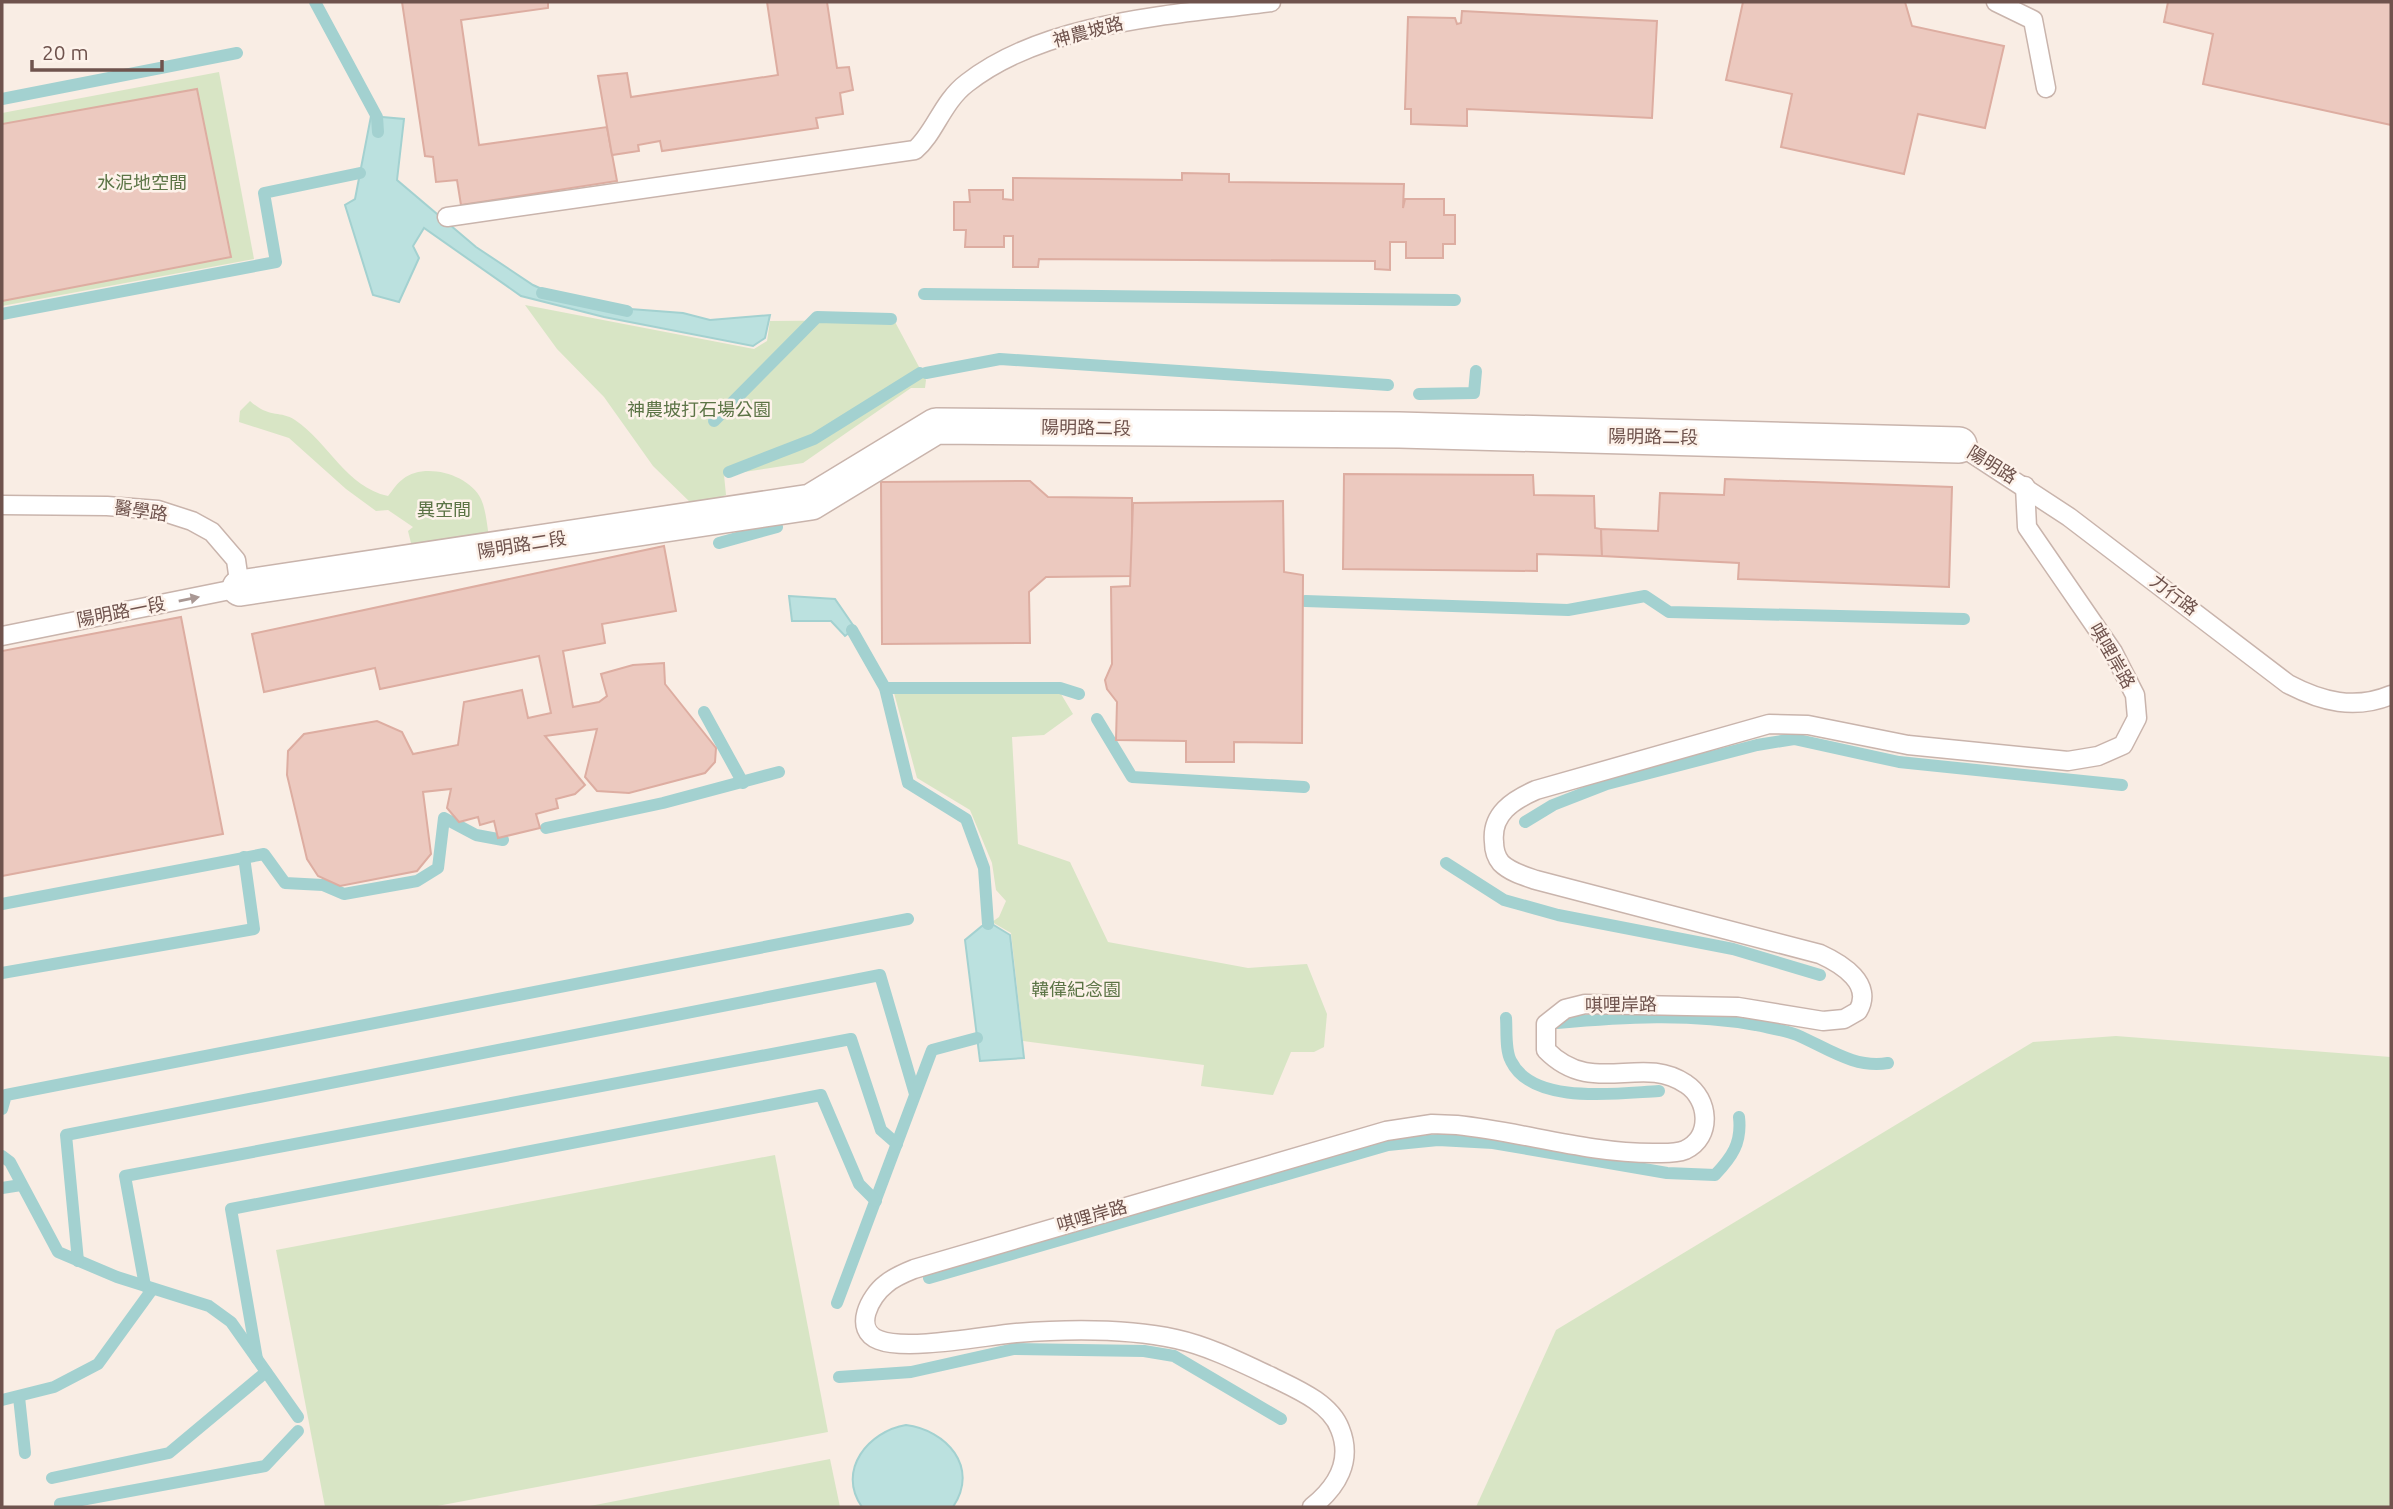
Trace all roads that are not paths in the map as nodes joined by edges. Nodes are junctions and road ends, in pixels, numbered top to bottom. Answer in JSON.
{"nodes":[{"id":1,"x":1270,"y":2,"type":"edge"},
{"id":2,"x":1996,"y":2,"type":"edge"},
{"id":3,"x":2046,"y":88,"type":"dead end"},
{"id":4,"x":447,"y":217,"type":"dead end"},
{"id":5,"x":1959,"y":445,"type":"joint"},
{"id":6,"x":2025,"y":486,"type":"junction"},
{"id":7,"x":2,"y":505,"type":"edge"},
{"id":8,"x":240,"y":588,"type":"junction"},
{"id":9,"x":2,"y":636,"type":"edge"},
{"id":10,"x":2391,"y":695,"type":"edge"},
{"id":11,"x":1312,"y":1507,"type":"edge"}],
"edges":[{"from":1,"to":4,"type":"lane","name":"神農坡路"},
{"from":2,"to":3,"type":"lane"},
{"from":5,"to":6,"type":"lane","name":"陽明路"},
{"from":5,"to":8,"type":"street","name":"陽明路二段"},
{"from":6,"to":10,"type":"lane","name":"力行路"},
{"from":6,"to":11,"type":"lane","name":"唭哩岸路"},
{"from":7,"to":8,"type":"lane","name":"醫學路"},
{"from":9,"to":8,"type":"lane","name":"陽明路一段","one_way":true}]}
